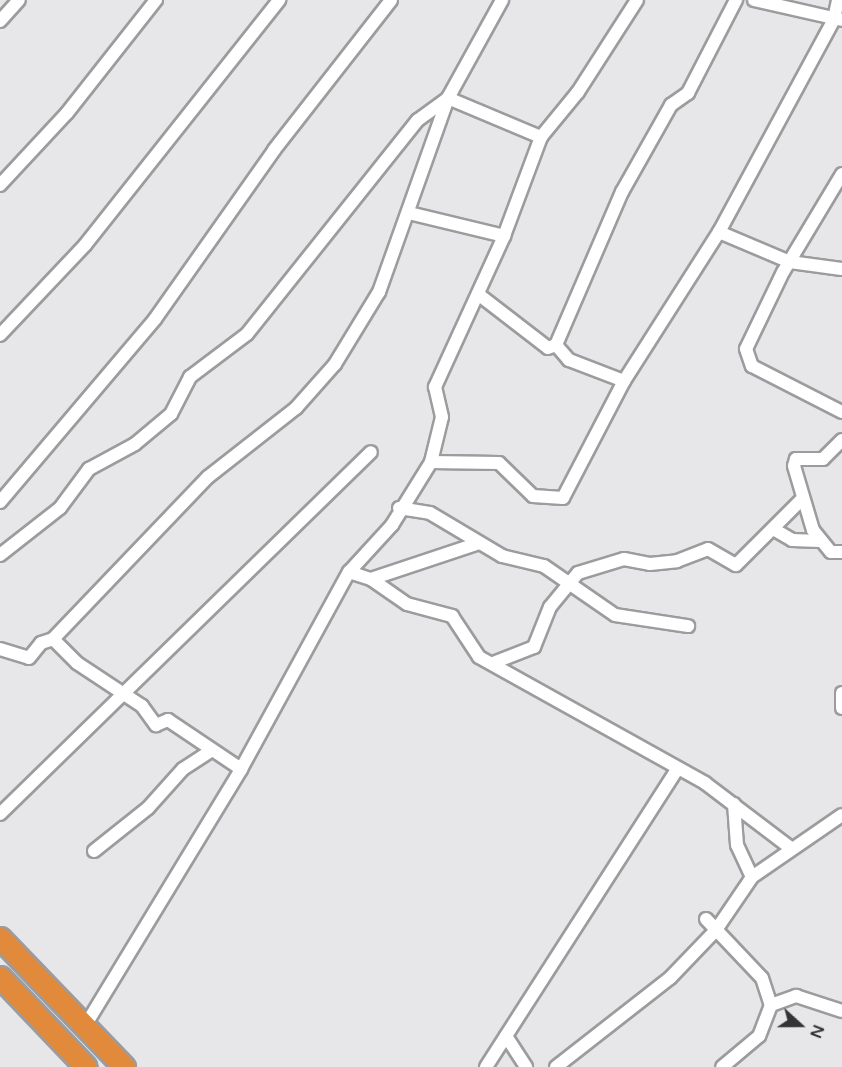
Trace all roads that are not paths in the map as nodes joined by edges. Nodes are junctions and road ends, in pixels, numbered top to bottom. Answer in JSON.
{"nodes":[{"id":1,"x":19,"y":0,"type":"edge"},
{"id":2,"x":156,"y":0,"type":"edge"},
{"id":3,"x":279,"y":0,"type":"edge"},
{"id":4,"x":391,"y":0,"type":"edge"},
{"id":5,"x":502,"y":0,"type":"edge"},
{"id":6,"x":638,"y":0,"type":"edge"},
{"id":7,"x":736,"y":0,"type":"edge"},
{"id":8,"x":754,"y":0,"type":"edge"},
{"id":9,"x":838,"y":0,"type":"edge"},
{"id":10,"x":838,"y":20,"type":"edge"},
{"id":11,"x":0,"y":21,"type":"edge"},
{"id":12,"x":448,"y":98,"type":"junction"},
{"id":13,"x":541,"y":137,"type":"junction"},
{"id":14,"x":842,"y":174,"type":"edge"},
{"id":15,"x":0,"y":185,"type":"edge"},
{"id":16,"x":409,"y":213,"type":"junction"},
{"id":17,"x":719,"y":232,"type":"junction"},
{"id":18,"x":504,"y":236,"type":"junction"},
{"id":19,"x":790,"y":262,"type":"junction"},
{"id":20,"x":842,"y":269,"type":"edge"},
{"id":21,"x":478,"y":294,"type":"junction"},
{"id":22,"x":0,"y":335,"type":"edge"},
{"id":23,"x":556,"y":345,"type":"junction"},
{"id":24,"x":624,"y":381,"type":"junction"},
{"id":25,"x":842,"y":412,"type":"edge"},
{"id":26,"x":842,"y":440,"type":"edge"},
{"id":27,"x":371,"y":452,"type":"dead end"},
{"id":28,"x":431,"y":462,"type":"junction"},
{"id":29,"x":800,"y":501,"type":"junction"},
{"id":30,"x":0,"y":502,"type":"edge"},
{"id":31,"x":399,"y":508,"type":"junction"},
{"id":32,"x":775,"y":530,"type":"junction"},
{"id":33,"x":820,"y":541,"type":"junction"},
{"id":34,"x":479,"y":543,"type":"junction"},
{"id":35,"x":842,"y":552,"type":"edge"},
{"id":36,"x":0,"y":555,"type":"edge"},
{"id":37,"x":349,"y":572,"type":"junction"},
{"id":38,"x":371,"y":579,"type":"junction"},
{"id":39,"x":566,"y":584,"type":"junction"},
{"id":40,"x":688,"y":626,"type":"dead end"},
{"id":41,"x":53,"y":639,"type":"junction"},
{"id":42,"x":0,"y":649,"type":"edge"},
{"id":43,"x":493,"y":663,"type":"junction"},
{"id":44,"x":123,"y":692,"type":"junction"},
{"id":45,"x":842,"y":693,"type":"edge"},
{"id":46,"x":842,"y":708,"type":"edge"},
{"id":47,"x":211,"y":751,"type":"junction"},
{"id":48,"x":241,"y":769,"type":"junction"},
{"id":49,"x":677,"y":770,"type":"junction"},
{"id":50,"x":734,"y":804,"type":"junction"},
{"id":51,"x":0,"y":814,"type":"edge"},
{"id":52,"x":842,"y":815,"type":"edge"},
{"id":53,"x":792,"y":849,"type":"junction"},
{"id":54,"x":94,"y":851,"type":"dead end"},
{"id":55,"x":752,"y":877,"type":"junction"},
{"id":56,"x":706,"y":919,"type":"dead end"},
{"id":57,"x":716,"y":930,"type":"junction"},
{"id":58,"x":0,"y":938,"type":"edge"},
{"id":59,"x":0,"y":977,"type":"edge"},
{"id":60,"x":771,"y":1005,"type":"junction"},
{"id":61,"x":842,"y":1011,"type":"edge"},
{"id":62,"x":85,"y":1026,"type":"junction"},
{"id":63,"x":506,"y":1036,"type":"junction"},
{"id":64,"x":726,"y":1066,"type":"edge"},
{"id":65,"x":86,"y":1067,"type":"edge"},
{"id":66,"x":124,"y":1067,"type":"edge"},
{"id":67,"x":486,"y":1067,"type":"edge"},
{"id":68,"x":526,"y":1067,"type":"edge"},
{"id":69,"x":556,"y":1067,"type":"edge"}],
"edges":[{"from":1,"to":11,"type":"street"},
{"from":2,"to":15,"type":"street"},
{"from":3,"to":22,"type":"street"},
{"from":4,"to":30,"type":"street"},
{"from":5,"to":12,"type":"street"},
{"from":6,"to":13,"type":"street"},
{"from":7,"to":23,"type":"street"},
{"from":8,"to":10,"type":"street"},
{"from":9,"to":10,"type":"street"},
{"from":10,"to":17,"type":"street"},
{"from":12,"to":13,"type":"street"},
{"from":12,"to":16,"type":"street"},
{"from":12,"to":36,"type":"street"},
{"from":13,"to":18,"type":"street"},
{"from":14,"to":19,"type":"street"},
{"from":16,"to":18,"type":"street"},
{"from":16,"to":41,"type":"street"},
{"from":17,"to":19,"type":"street"},
{"from":17,"to":24,"type":"street"},
{"from":18,"to":21,"type":"street"},
{"from":19,"to":20,"type":"street"},
{"from":19,"to":25,"type":"street"},
{"from":21,"to":23,"type":"street"},
{"from":21,"to":28,"type":"street"},
{"from":23,"to":24,"type":"street"},
{"from":24,"to":28,"type":"street"},
{"from":26,"to":29,"type":"street"},
{"from":27,"to":44,"type":"street"},
{"from":28,"to":31,"type":"street"},
{"from":29,"to":32,"type":"street"},
{"from":29,"to":33,"type":"street"},
{"from":31,"to":34,"type":"street"},
{"from":31,"to":37,"type":"street"},
{"from":32,"to":33,"type":"street"},
{"from":32,"to":39,"type":"street"},
{"from":33,"to":35,"type":"street"},
{"from":34,"to":38,"type":"street"},
{"from":34,"to":39,"type":"street"},
{"from":37,"to":38,"type":"street"},
{"from":37,"to":48,"type":"street"},
{"from":38,"to":43,"type":"street"},
{"from":39,"to":40,"type":"street"},
{"from":39,"to":43,"type":"street"},
{"from":41,"to":42,"type":"street"},
{"from":41,"to":44,"type":"street"},
{"from":43,"to":49,"type":"street"},
{"from":44,"to":47,"type":"street"},
{"from":44,"to":51,"type":"street"},
{"from":45,"to":46,"type":"street"},
{"from":47,"to":48,"type":"street"},
{"from":47,"to":54,"type":"street"},
{"from":48,"to":62,"type":"street"},
{"from":49,"to":50,"type":"street"},
{"from":49,"to":63,"type":"street"},
{"from":50,"to":53,"type":"street"},
{"from":50,"to":55,"type":"street"},
{"from":52,"to":53,"type":"street"},
{"from":53,"to":55,"type":"street"},
{"from":55,"to":57,"type":"street"},
{"from":56,"to":57,"type":"street"},
{"from":57,"to":60,"type":"street"},
{"from":57,"to":69,"type":"street"},
{"from":58,"to":62,"type":"highway"},
{"from":59,"to":65,"type":"highway"},
{"from":60,"to":61,"type":"street"},
{"from":60,"to":64,"type":"street"},
{"from":62,"to":66,"type":"highway"},
{"from":63,"to":67,"type":"street"},
{"from":63,"to":68,"type":"street"}]}
